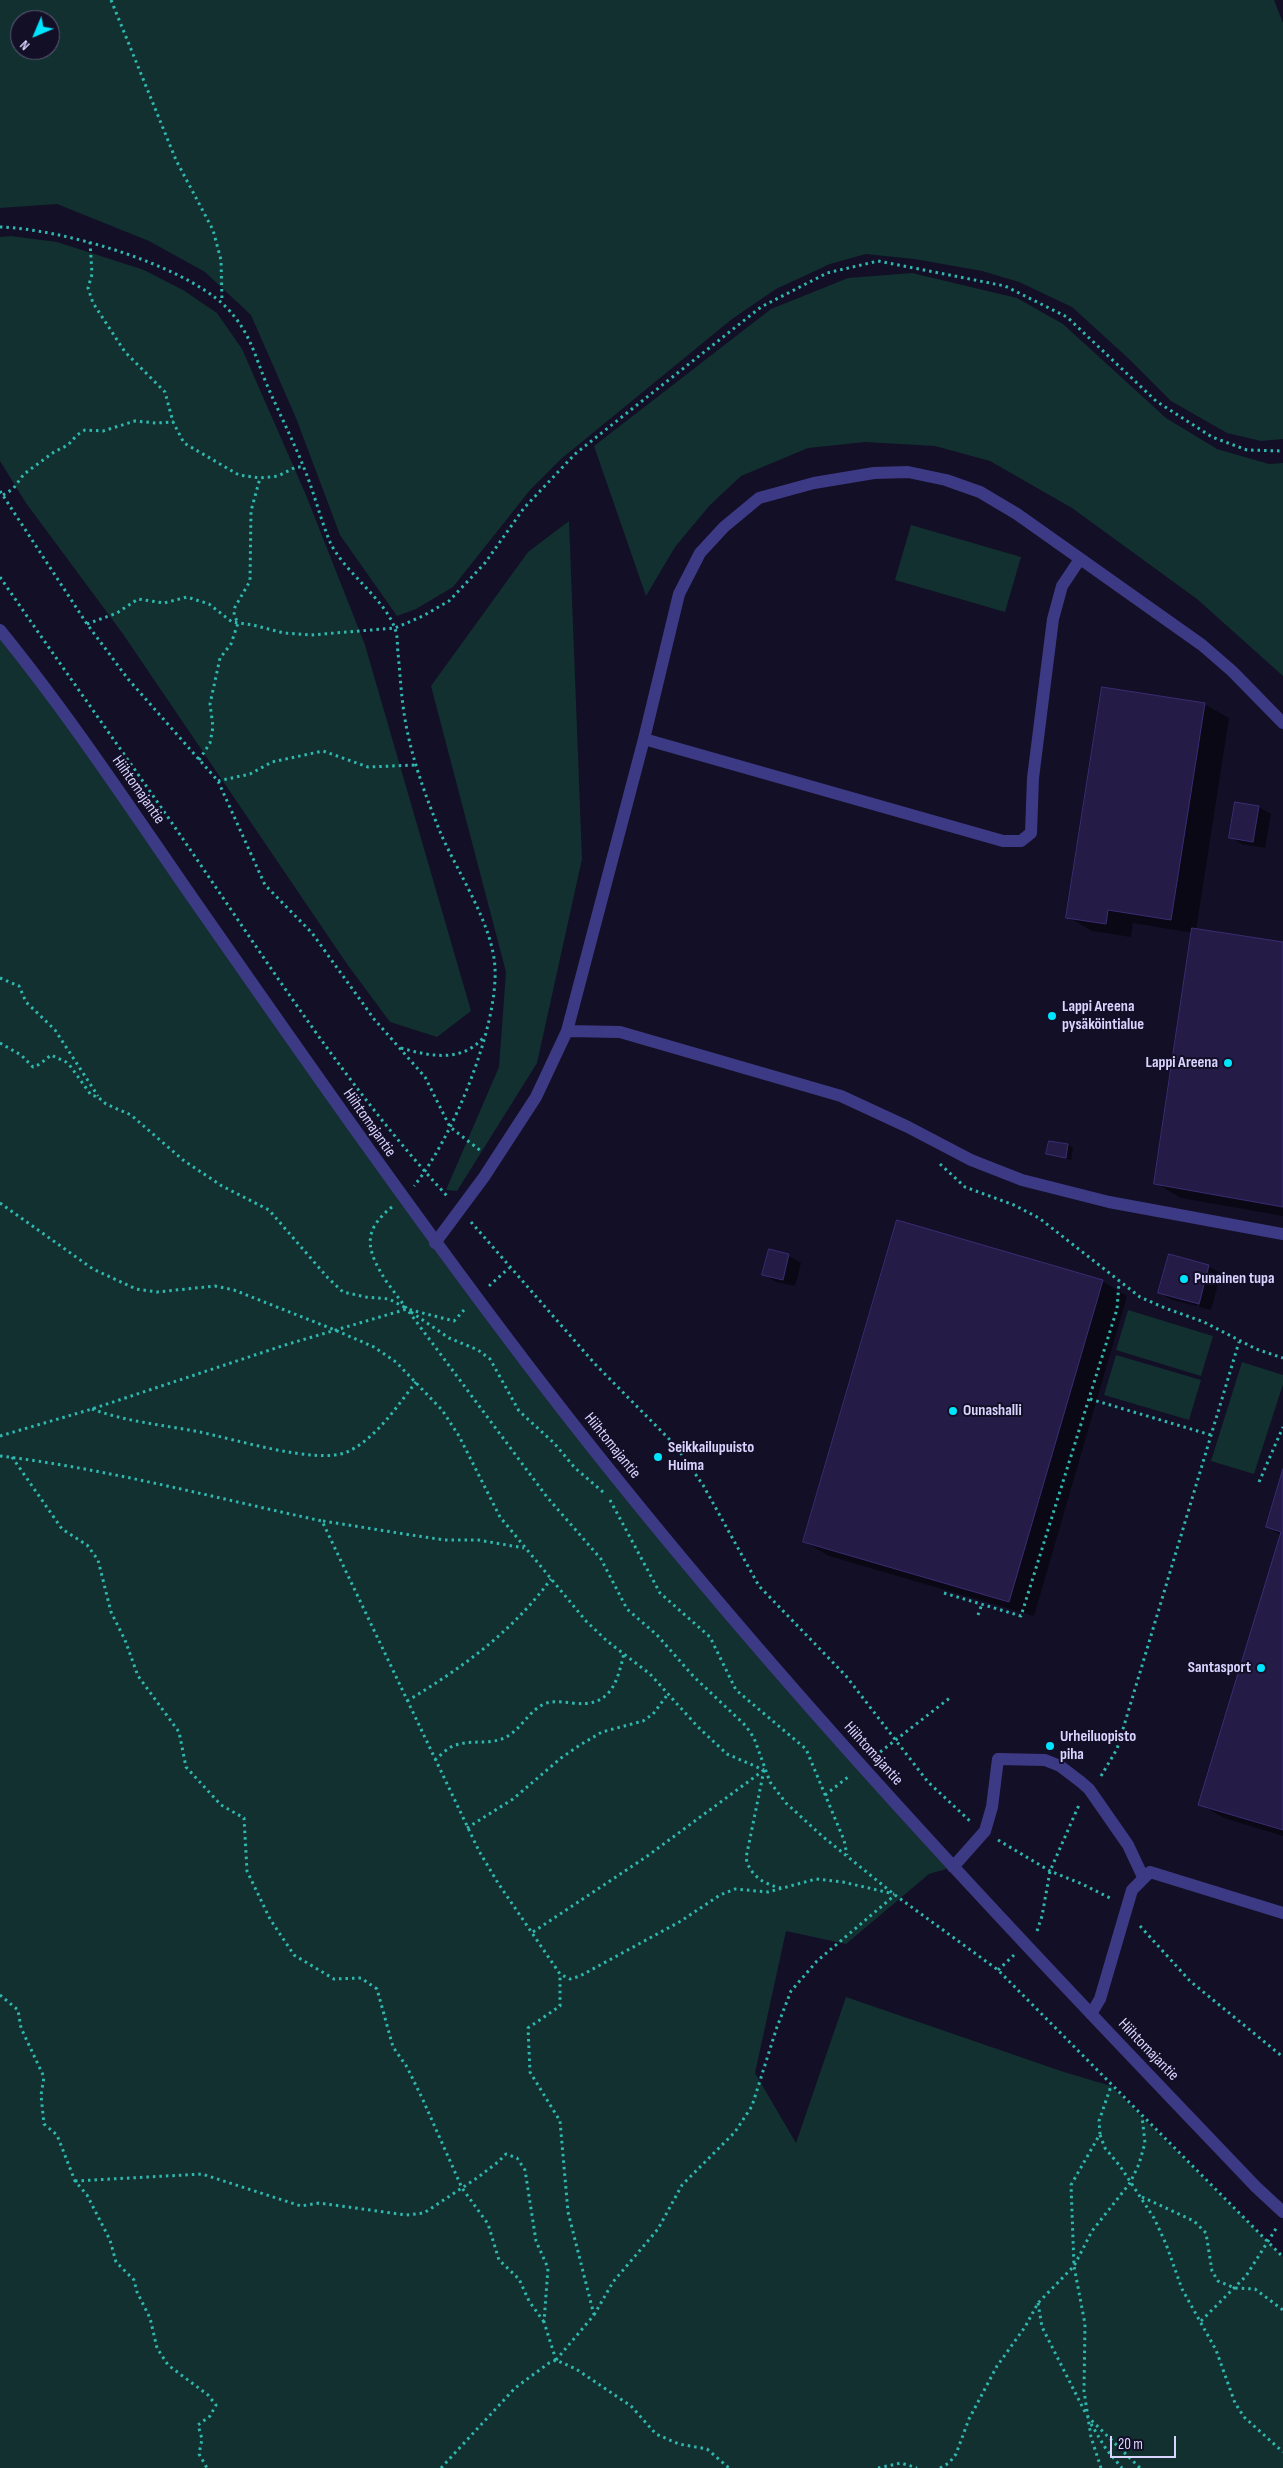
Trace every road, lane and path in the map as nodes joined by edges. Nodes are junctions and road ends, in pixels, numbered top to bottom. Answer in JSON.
{"nodes":[{"id":1,"x":111,"y":0,"type":"edge"},
{"id":2,"x":0,"y":227,"type":"edge"},
{"id":3,"x":90,"y":242,"type":"junction"},
{"id":4,"x":222,"y":303,"type":"junction"},
{"id":5,"x":173,"y":422,"type":"junction"},
{"id":6,"x":1283,"y":451,"type":"edge"},
{"id":7,"x":304,"y":468,"type":"junction"},
{"id":8,"x":260,"y":478,"type":"junction"},
{"id":9,"x":0,"y":490,"type":"edge"},
{"id":10,"x":3,"y":495,"type":"junction"},
{"id":11,"x":1080,"y":558,"type":"junction"},
{"id":12,"x":0,"y":577,"type":"edge"},
{"id":13,"x":238,"y":623,"type":"junction"},
{"id":14,"x":86,"y":624,"type":"junction"},
{"id":15,"x":395,"y":628,"type":"junction"},
{"id":16,"x":0,"y":630,"type":"edge"},
{"id":17,"x":1283,"y":723,"type":"edge"},
{"id":18,"x":644,"y":740,"type":"junction"},
{"id":19,"x":199,"y":760,"type":"junction"},
{"id":20,"x":415,"y":765,"type":"junction"},
{"id":21,"x":218,"y":781,"type":"junction"},
{"id":22,"x":0,"y":978,"type":"edge"},
{"id":23,"x":567,"y":1032,"type":"junction"},
{"id":24,"x":485,"y":1035,"type":"junction"},
{"id":25,"x":0,"y":1044,"type":"edge"},
{"id":26,"x":400,"y":1048,"type":"junction"},
{"id":27,"x":98,"y":1097,"type":"junction"},
{"id":28,"x":450,"y":1127,"type":"junction"},
{"id":29,"x":935,"y":1159,"type":"dead end"},
{"id":30,"x":495,"y":1161,"type":"junction"},
{"id":31,"x":425,"y":1172,"type":"junction"},
{"id":32,"x":402,"y":1199,"type":"junction"},
{"id":33,"x":0,"y":1203,"type":"edge"},
{"id":34,"x":460,"y":1209,"type":"junction"},
{"id":35,"x":1283,"y":1234,"type":"edge"},
{"id":36,"x":435,"y":1242,"type":"junction"},
{"id":37,"x":509,"y":1268,"type":"junction"},
{"id":38,"x":1119,"y":1282,"type":"junction"},
{"id":39,"x":476,"y":1297,"type":"junction"},
{"id":40,"x":407,"y":1309,"type":"junction"},
{"id":41,"x":454,"y":1321,"type":"dead end"},
{"id":42,"x":335,"y":1330,"type":"junction"},
{"id":43,"x":1239,"y":1342,"type":"junction"},
{"id":44,"x":1283,"y":1358,"type":"edge"},
{"id":45,"x":416,"y":1382,"type":"junction"},
{"id":46,"x":1090,"y":1398,"type":"junction"},
{"id":47,"x":92,"y":1409,"type":"junction"},
{"id":48,"x":1283,"y":1427,"type":"edge"},
{"id":49,"x":1211,"y":1435,"type":"junction"},
{"id":50,"x":0,"y":1436,"type":"edge"},
{"id":51,"x":0,"y":1456,"type":"edge"},
{"id":52,"x":12,"y":1457,"type":"junction"},
{"id":53,"x":1259,"y":1482,"type":"dead end"},
{"id":54,"x":322,"y":1521,"type":"junction"},
{"id":55,"x":524,"y":1548,"type":"junction"},
{"id":56,"x":551,"y":1579,"type":"junction"},
{"id":57,"x":944,"y":1593,"type":"dead end"},
{"id":58,"x":982,"y":1604,"type":"junction"},
{"id":59,"x":978,"y":1615,"type":"dead end"},
{"id":60,"x":624,"y":1653,"type":"junction"},
{"id":61,"x":668,"y":1694,"type":"junction"},
{"id":62,"x":952,"y":1697,"type":"dead end"},
{"id":63,"x":407,"y":1701,"type":"junction"},
{"id":64,"x":894,"y":1740,"type":"junction"},
{"id":65,"x":435,"y":1760,"type":"junction"},
{"id":66,"x":862,"y":1766,"type":"junction"},
{"id":67,"x":764,"y":1770,"type":"junction"},
{"id":68,"x":1089,"y":1789,"type":"junction"},
{"id":69,"x":825,"y":1795,"type":"junction"},
{"id":70,"x":467,"y":1828,"type":"junction"},
{"id":71,"x":985,"y":1832,"type":"junction"},
{"id":72,"x":847,"y":1856,"type":"junction"},
{"id":73,"x":953,"y":1867,"type":"junction"},
{"id":74,"x":1050,"y":1871,"type":"junction"},
{"id":75,"x":1142,"y":1877,"type":"junction"},
{"id":76,"x":782,"y":1889,"type":"junction"},
{"id":77,"x":895,"y":1895,"type":"junction"},
{"id":78,"x":1126,"y":1911,"type":"junction"},
{"id":79,"x":1283,"y":1913,"type":"edge"},
{"id":80,"x":533,"y":1932,"type":"junction"},
{"id":81,"x":560,"y":1974,"type":"junction"},
{"id":82,"x":0,"y":1995,"type":"edge"},
{"id":83,"x":1091,"y":2014,"type":"junction"},
{"id":84,"x":1283,"y":2057,"type":"edge"},
{"id":85,"x":1111,"y":2086,"type":"junction"},
{"id":86,"x":1142,"y":2116,"type":"junction"},
{"id":87,"x":1100,"y":2134,"type":"junction"},
{"id":88,"x":75,"y":2181,"type":"junction"},
{"id":89,"x":1130,"y":2183,"type":"junction"},
{"id":90,"x":462,"y":2188,"type":"junction"},
{"id":91,"x":1141,"y":2197,"type":"junction"},
{"id":92,"x":1283,"y":2212,"type":"edge"},
{"id":93,"x":1283,"y":2220,"type":"edge"},
{"id":94,"x":1267,"y":2242,"type":"junction"},
{"id":95,"x":1283,"y":2257,"type":"edge"},
{"id":96,"x":1074,"y":2266,"type":"junction"},
{"id":97,"x":1235,"y":2288,"type":"junction"},
{"id":98,"x":1038,"y":2303,"type":"junction"},
{"id":99,"x":1283,"y":2310,"type":"edge"},
{"id":100,"x":594,"y":2315,"type":"junction"},
{"id":101,"x":1201,"y":2321,"type":"junction"},
{"id":102,"x":544,"y":2322,"type":"junction"},
{"id":103,"x":556,"y":2360,"type":"junction"},
{"id":104,"x":1087,"y":2415,"type":"junction"},
{"id":105,"x":1283,"y":2452,"type":"edge"},
{"id":106,"x":880,"y":2467,"type":"edge"},
{"id":107,"x":207,"y":2468,"type":"edge"},
{"id":108,"x":441,"y":2468,"type":"edge"},
{"id":109,"x":729,"y":2468,"type":"edge"},
{"id":110,"x":917,"y":2468,"type":"edge"},
{"id":111,"x":940,"y":2468,"type":"edge"},
{"id":112,"x":1101,"y":2468,"type":"edge"},
{"id":113,"x":1122,"y":2468,"type":"edge"},
{"id":114,"x":1140,"y":2468,"type":"edge"}],
"edges":[{"from":1,"to":4,"type":"path"},
{"from":2,"to":3,"type":"path"},
{"from":3,"to":4,"type":"path"},
{"from":3,"to":5,"type":"path"},
{"from":4,"to":7,"type":"path"},
{"from":5,"to":8,"type":"path"},
{"from":5,"to":10,"type":"path"},
{"from":6,"to":15,"type":"path"},
{"from":7,"to":8,"type":"path"},
{"from":7,"to":15,"type":"path"},
{"from":8,"to":13,"type":"path"},
{"from":9,"to":10,"type":"path"},
{"from":10,"to":14,"type":"path"},
{"from":11,"to":17,"type":"street"},
{"from":11,"to":18,"type":"street"},
{"from":11,"to":18,"type":"street"},
{"from":12,"to":31,"type":"path"},
{"from":13,"to":14,"type":"path"},
{"from":13,"to":15,"type":"path"},
{"from":13,"to":19,"type":"path"},
{"from":14,"to":19,"type":"path"},
{"from":15,"to":20,"type":"path"},
{"from":16,"to":32,"type":"street","name":"Hiihtomajantie"},
{"from":18,"to":23,"type":"street"},
{"from":19,"to":21,"type":"path"},
{"from":20,"to":21,"type":"path"},
{"from":20,"to":24,"type":"path"},
{"from":21,"to":26,"type":"path"},
{"from":22,"to":27,"type":"path"},
{"from":23,"to":30,"type":"street"},
{"from":23,"to":35,"type":"street"},
{"from":24,"to":26,"type":"path"},
{"from":24,"to":28,"type":"path"},
{"from":25,"to":27,"type":"path"},
{"from":26,"to":28,"type":"path"},
{"from":27,"to":40,"type":"path"},
{"from":28,"to":30,"type":"path"},
{"from":28,"to":31,"type":"path"},
{"from":29,"to":38,"type":"path"},
{"from":30,"to":34,"type":"street"},
{"from":31,"to":34,"type":"path"},
{"from":32,"to":36,"type":"street","name":"Hiihtomajantie"},
{"from":32,"to":40,"type":"path"},
{"from":33,"to":42,"type":"path"},
{"from":34,"to":36,"type":"street"},
{"from":34,"to":37,"type":"path"},
{"from":36,"to":39,"type":"street","name":"Hiihtomajantie"},
{"from":37,"to":39,"type":"path"},
{"from":37,"to":64,"type":"path"},
{"from":38,"to":43,"type":"path"},
{"from":38,"to":46,"type":"path"},
{"from":39,"to":66,"type":"street","name":"Hiihtomajantie"},
{"from":40,"to":41,"type":"path"},
{"from":40,"to":42,"type":"path"},
{"from":40,"to":67,"type":"path"},
{"from":40,"to":69,"type":"path"},
{"from":42,"to":45,"type":"path"},
{"from":42,"to":47,"type":"path"},
{"from":43,"to":44,"type":"path"},
{"from":43,"to":49,"type":"path"},
{"from":45,"to":47,"type":"path"},
{"from":45,"to":55,"type":"path"},
{"from":46,"to":49,"type":"path"},
{"from":46,"to":58,"type":"path"},
{"from":47,"to":50,"type":"path"},
{"from":48,"to":53,"type":"path"},
{"from":49,"to":68,"type":"path"},
{"from":51,"to":52,"type":"path"},
{"from":52,"to":54,"type":"path"},
{"from":52,"to":90,"type":"path"},
{"from":54,"to":55,"type":"path"},
{"from":54,"to":63,"type":"path"},
{"from":55,"to":56,"type":"path"},
{"from":56,"to":60,"type":"path"},
{"from":56,"to":63,"type":"path"},
{"from":57,"to":58,"type":"path"},
{"from":58,"to":59,"type":"path"},
{"from":60,"to":61,"type":"path"},
{"from":60,"to":65,"type":"path"},
{"from":61,"to":67,"type":"path"},
{"from":61,"to":70,"type":"path"},
{"from":62,"to":64,"type":"path"},
{"from":63,"to":65,"type":"path"},
{"from":64,"to":66,"type":"path"},
{"from":64,"to":71,"type":"path"},
{"from":65,"to":70,"type":"path"},
{"from":66,"to":69,"type":"path"},
{"from":66,"to":73,"type":"street","name":"Hiihtomajantie"},
{"from":67,"to":72,"type":"path"},
{"from":67,"to":76,"type":"path"},
{"from":67,"to":80,"type":"path"},
{"from":68,"to":71,"type":"street"},
{"from":68,"to":74,"type":"path"},
{"from":68,"to":75,"type":"street"},
{"from":69,"to":72,"type":"path"},
{"from":70,"to":80,"type":"path"},
{"from":71,"to":73,"type":"street"},
{"from":71,"to":74,"type":"path"},
{"from":72,"to":77,"type":"path"},
{"from":73,"to":83,"type":"street","name":"Hiihtomajantie"},
{"from":74,"to":78,"type":"path"},
{"from":75,"to":78,"type":"street"},
{"from":75,"to":79,"type":"street"},
{"from":76,"to":77,"type":"path"},
{"from":76,"to":81,"type":"path"},
{"from":77,"to":85,"type":"path"},
{"from":77,"to":100,"type":"path"},
{"from":78,"to":83,"type":"street"},
{"from":78,"to":84,"type":"path"},
{"from":80,"to":81,"type":"path"},
{"from":81,"to":100,"type":"path"},
{"from":82,"to":88,"type":"path"},
{"from":83,"to":92,"type":"street","name":"Hiihtomajantie"},
{"from":85,"to":86,"type":"path"},
{"from":85,"to":87,"type":"path"},
{"from":86,"to":89,"type":"path"},
{"from":86,"to":94,"type":"path"},
{"from":87,"to":89,"type":"path"},
{"from":87,"to":96,"type":"path"},
{"from":88,"to":90,"type":"path"},
{"from":88,"to":107,"type":"path"},
{"from":89,"to":91,"type":"path"},
{"from":89,"to":96,"type":"path"},
{"from":90,"to":102,"type":"path"},
{"from":90,"to":102,"type":"path"},
{"from":91,"to":97,"type":"path"},
{"from":91,"to":101,"type":"path"},
{"from":93,"to":94,"type":"path"},
{"from":94,"to":95,"type":"path"},
{"from":94,"to":97,"type":"path"},
{"from":96,"to":98,"type":"path"},
{"from":96,"to":104,"type":"path"},
{"from":97,"to":99,"type":"path"},
{"from":97,"to":101,"type":"path"},
{"from":98,"to":104,"type":"path"},
{"from":98,"to":111,"type":"path"},
{"from":100,"to":103,"type":"path"},
{"from":101,"to":105,"type":"path"},
{"from":102,"to":103,"type":"path"},
{"from":103,"to":108,"type":"path"},
{"from":103,"to":109,"type":"path"},
{"from":104,"to":112,"type":"path"},
{"from":104,"to":113,"type":"path"},
{"from":104,"to":114,"type":"path"},
{"from":106,"to":110,"type":"path"}]}
